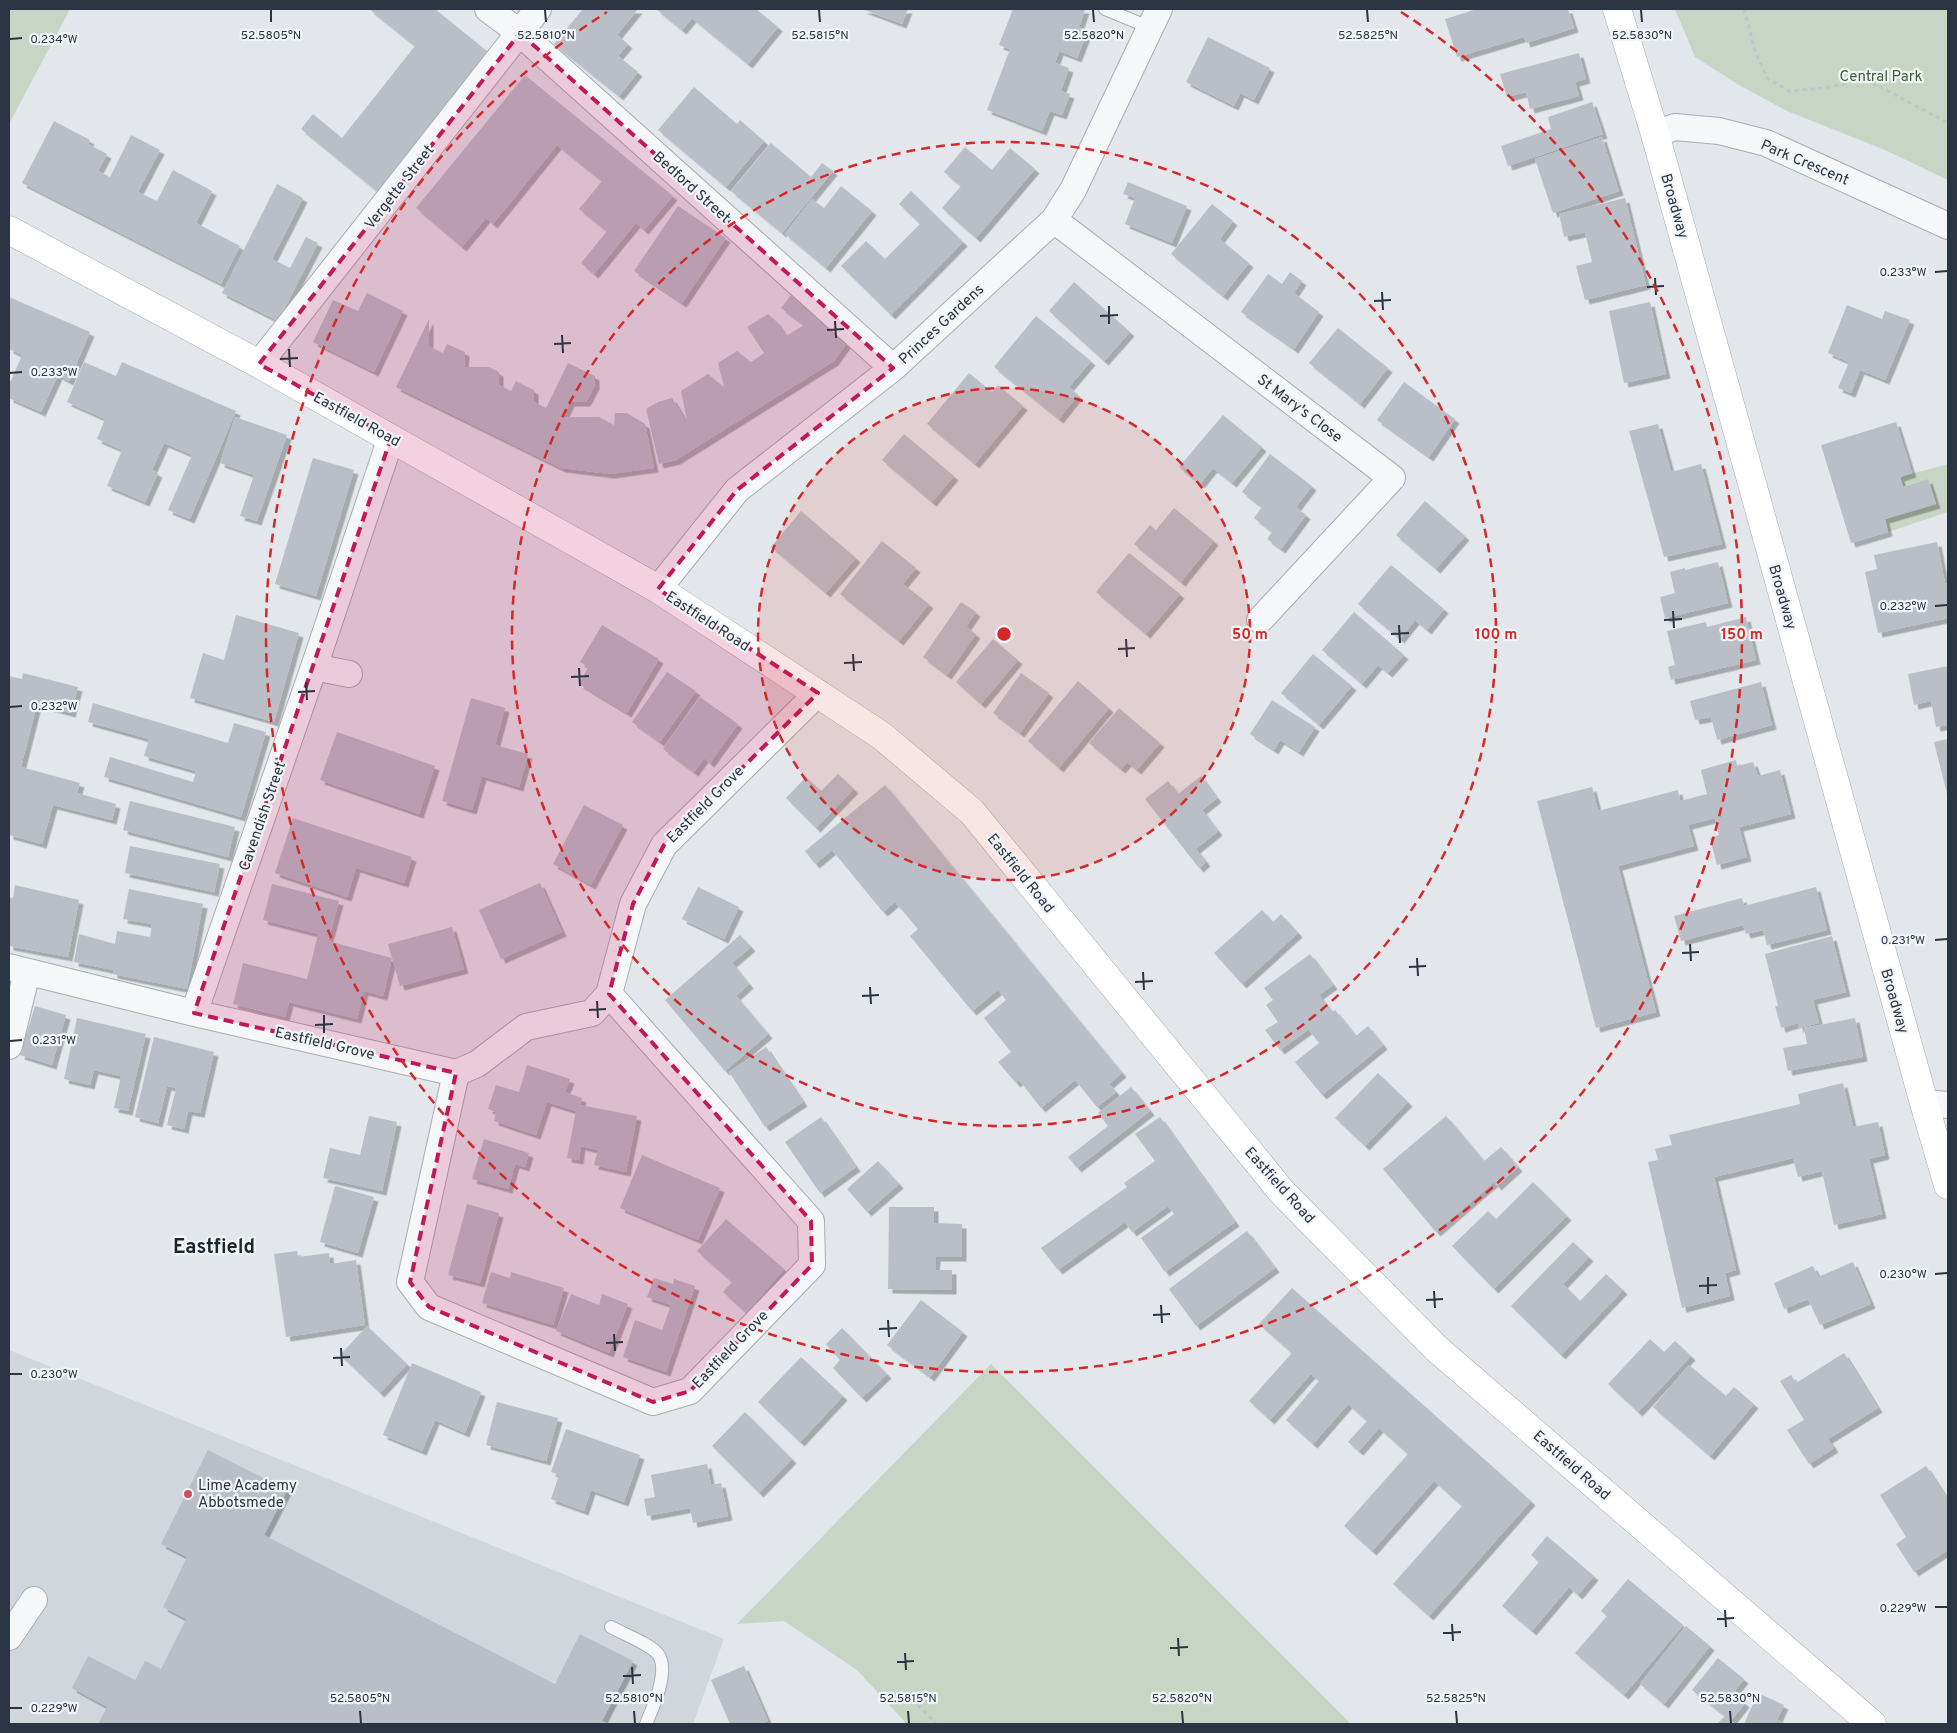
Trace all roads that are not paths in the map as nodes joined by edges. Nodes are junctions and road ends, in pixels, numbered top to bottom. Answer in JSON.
{"nodes":[{"id":1,"x":488,"y":9,"type":"edge"},
{"id":2,"x":538,"y":9,"type":"edge"},
{"id":3,"x":1104,"y":9,"type":"edge"},
{"id":4,"x":1617,"y":9,"type":"edge"},
{"id":5,"x":1155,"y":18,"type":"edge"},
{"id":6,"x":520,"y":34,"type":"junction"},
{"id":7,"x":1655,"y":134,"type":"junction"},
{"id":8,"x":1054,"y":220,"type":"junction"},
{"id":9,"x":1948,"y":226,"type":"edge"},
{"id":10,"x":9,"y":230,"type":"edge"},
{"id":11,"x":259,"y":364,"type":"junction"},
{"id":12,"x":893,"y":368,"type":"junction"},
{"id":13,"x":391,"y":438,"type":"junction"},
{"id":14,"x":658,"y":588,"type":"junction"},
{"id":15,"x":1260,"y":620,"type":"dead end"},
{"id":16,"x":314,"y":667,"type":"junction"},
{"id":17,"x":349,"y":674,"type":"dead end"},
{"id":18,"x":818,"y":693,"type":"junction"},
{"id":19,"x":18,"y":969,"type":"edge"},
{"id":20,"x":608,"y":994,"type":"junction"},
{"id":21,"x":194,"y":1013,"type":"junction"},
{"id":22,"x":9,"y":1046,"type":"edge"},
{"id":23,"x":456,"y":1073,"type":"junction"},
{"id":24,"x":1936,"y":1104,"type":"edge"},
{"id":25,"x":1948,"y":1185,"type":"edge"},
{"id":26,"x":34,"y":1600,"type":"dead end"},
{"id":27,"x":611,"y":1627,"type":"dead end"},
{"id":28,"x":9,"y":1637,"type":"edge"},
{"id":29,"x":1861,"y":1721,"type":"edge"},
{"id":30,"x":646,"y":1724,"type":"edge"}],
"edges":[{"from":1,"to":6,"type":"street","name":"Bedford Street"},
{"from":2,"to":6,"type":"street","name":"Vergette Street"},
{"from":3,"to":5,"type":"lane"},
{"from":4,"to":7,"type":"street","name":"Broadway"},
{"from":5,"to":8,"type":"street","name":"Princes Gardens"},
{"from":6,"to":11,"type":"street","name":"Vergette Street"},
{"from":6,"to":12,"type":"street","name":"Bedford Street"},
{"from":7,"to":9,"type":"street","name":"Park Crescent"},
{"from":7,"to":24,"type":"street","name":"Broadway"},
{"from":8,"to":12,"type":"street","name":"Princes Gardens"},
{"from":8,"to":15,"type":"street","name":"St Mary's Close"},
{"from":10,"to":11,"type":"street","name":"Eastfield Road"},
{"from":11,"to":13,"type":"street","name":"Eastfield Road"},
{"from":12,"to":14,"type":"street","name":"Princes Gardens"},
{"from":13,"to":14,"type":"street","name":"Eastfield Road"},
{"from":13,"to":16,"type":"street","name":"Cavendish Street"},
{"from":14,"to":18,"type":"street","name":"Eastfield Road"},
{"from":16,"to":17,"type":"street"},
{"from":16,"to":21,"type":"street","name":"Cavendish Street"},
{"from":18,"to":20,"type":"street","name":"Eastfield Grove"},
{"from":18,"to":29,"type":"street","name":"Eastfield Road"},
{"from":19,"to":21,"type":"street"},
{"from":19,"to":22,"type":"street"},
{"from":20,"to":23,"type":"street","name":"Eastfield Grove"},
{"from":20,"to":23,"type":"street","name":"Eastfield Grove"},
{"from":21,"to":23,"type":"street","name":"Eastfield Grove"},
{"from":24,"to":25,"type":"street","name":"Broadway"},
{"from":26,"to":28,"type":"street"},
{"from":27,"to":30,"type":"lane"}]}
